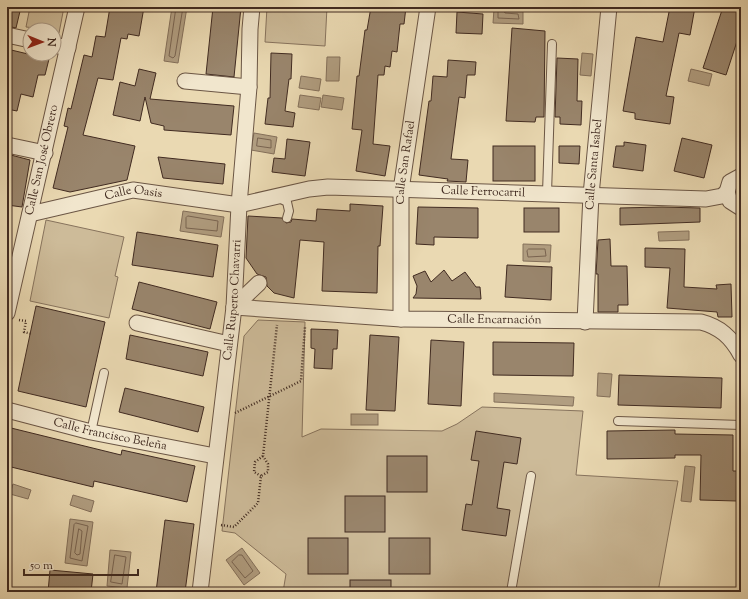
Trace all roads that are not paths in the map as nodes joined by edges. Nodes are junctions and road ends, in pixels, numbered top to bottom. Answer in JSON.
{"nodes":[{"id":1,"x":76,"y":7,"type":"edge"},
{"id":2,"x":252,"y":7,"type":"edge"},
{"id":3,"x":428,"y":7,"type":"edge"},
{"id":4,"x":610,"y":7,"type":"edge"},
{"id":5,"x":7,"y":35,"type":"edge"},
{"id":6,"x":22,"y":38,"type":"edge"},
{"id":7,"x":62,"y":44,"type":"edge"},
{"id":8,"x":552,"y":44,"type":"dead end"},
{"id":9,"x":59,"y":62,"type":"edge"},
{"id":10,"x":185,"y":81,"type":"dead end"},
{"id":11,"x":249,"y":87,"type":"junction"},
{"id":12,"x":7,"y":144,"type":"edge"},
{"id":13,"x":44,"y":153,"type":"junction"},
{"id":14,"x":741,"y":176,"type":"edge"},
{"id":15,"x":401,"y":190,"type":"junction"},
{"id":16,"x":727,"y":192,"type":"junction"},
{"id":17,"x":547,"y":193,"type":"junction"},
{"id":18,"x":591,"y":195,"type":"junction"},
{"id":19,"x":274,"y":197,"type":"junction"},
{"id":20,"x":239,"y":205,"type":"junction"},
{"id":21,"x":741,"y":208,"type":"edge"},
{"id":22,"x":30,"y":214,"type":"junction"},
{"id":23,"x":287,"y":218,"type":"dead end"},
{"id":24,"x":259,"y":282,"type":"dead end"},
{"id":25,"x":234,"y":308,"type":"junction"},
{"id":26,"x":13,"y":316,"type":"edge"},
{"id":27,"x":401,"y":319,"type":"junction"},
{"id":28,"x":584,"y":322,"type":"junction"},
{"id":29,"x":137,"y":324,"type":"dead end"},
{"id":30,"x":229,"y":344,"type":"junction"},
{"id":31,"x":741,"y":355,"type":"edge"},
{"id":32,"x":104,"y":373,"type":"dead end"},
{"id":33,"x":7,"y":410,"type":"edge"},
{"id":34,"x":618,"y":420,"type":"dead end"},
{"id":35,"x":741,"y":425,"type":"edge"},
{"id":36,"x":91,"y":432,"type":"junction"},
{"id":37,"x":215,"y":456,"type":"junction"},
{"id":38,"x":531,"y":476,"type":"dead end"},
{"id":39,"x":200,"y":592,"type":"edge"},
{"id":40,"x":511,"y":592,"type":"edge"}],
"edges":[{"from":1,"to":7,"type":"street","name":"Calle San José Obrero"},
{"from":2,"to":11,"type":"street","name":"Calle Ruperto Chavarri"},
{"from":3,"to":15,"type":"street","name":"Calle San Rafael"},
{"from":4,"to":18,"type":"street","name":"Calle Santa Isabel"},
{"from":5,"to":6,"type":"street"},
{"from":8,"to":17,"type":"lane"},
{"from":9,"to":13,"type":"street","name":"Calle San José Obrero"},
{"from":10,"to":11,"type":"street"},
{"from":11,"to":20,"type":"street","name":"Calle Ruperto Chavarri"},
{"from":12,"to":13,"type":"street"},
{"from":13,"to":22,"type":"street","name":"Calle San José Obrero"},
{"from":14,"to":16,"type":"street"},
{"from":15,"to":17,"type":"street","name":"Calle Ferrocarril"},
{"from":15,"to":19,"type":"street","name":"Calle Ferrocarril"},
{"from":15,"to":27,"type":"street","name":"Calle San Rafael"},
{"from":16,"to":18,"type":"street","name":"Calle Ferrocarril"},
{"from":16,"to":21,"type":"street"},
{"from":17,"to":18,"type":"street","name":"Calle Ferrocarril"},
{"from":18,"to":28,"type":"street","name":"Calle Santa Isabel"},
{"from":19,"to":20,"type":"street","name":"Calle Ferrocarril"},
{"from":19,"to":23,"type":"lane"},
{"from":20,"to":22,"type":"street","name":"Calle Oasis"},
{"from":20,"to":25,"type":"street","name":"Calle Ruperto Chavarri"},
{"from":22,"to":26,"type":"street","name":"Calle San José Obrero"},
{"from":24,"to":25,"type":"street"},
{"from":25,"to":27,"type":"street","name":"Calle Encarnación"},
{"from":25,"to":30,"type":"street","name":"Calle Ruperto Chavarri"},
{"from":27,"to":28,"type":"street","name":"Calle Encarnación"},
{"from":28,"to":31,"type":"street","name":"Calle Encarnación"},
{"from":29,"to":30,"type":"street"},
{"from":30,"to":37,"type":"street","name":"Calle Ruperto Chavarri"},
{"from":32,"to":36,"type":"lane"},
{"from":33,"to":36,"type":"street","name":"Calle Francisco Beleña"},
{"from":34,"to":35,"type":"lane"},
{"from":36,"to":37,"type":"street","name":"Calle Francisco Beleña"},
{"from":37,"to":39,"type":"street","name":"Calle Ruperto Chavarri"},
{"from":38,"to":40,"type":"lane"}]}
